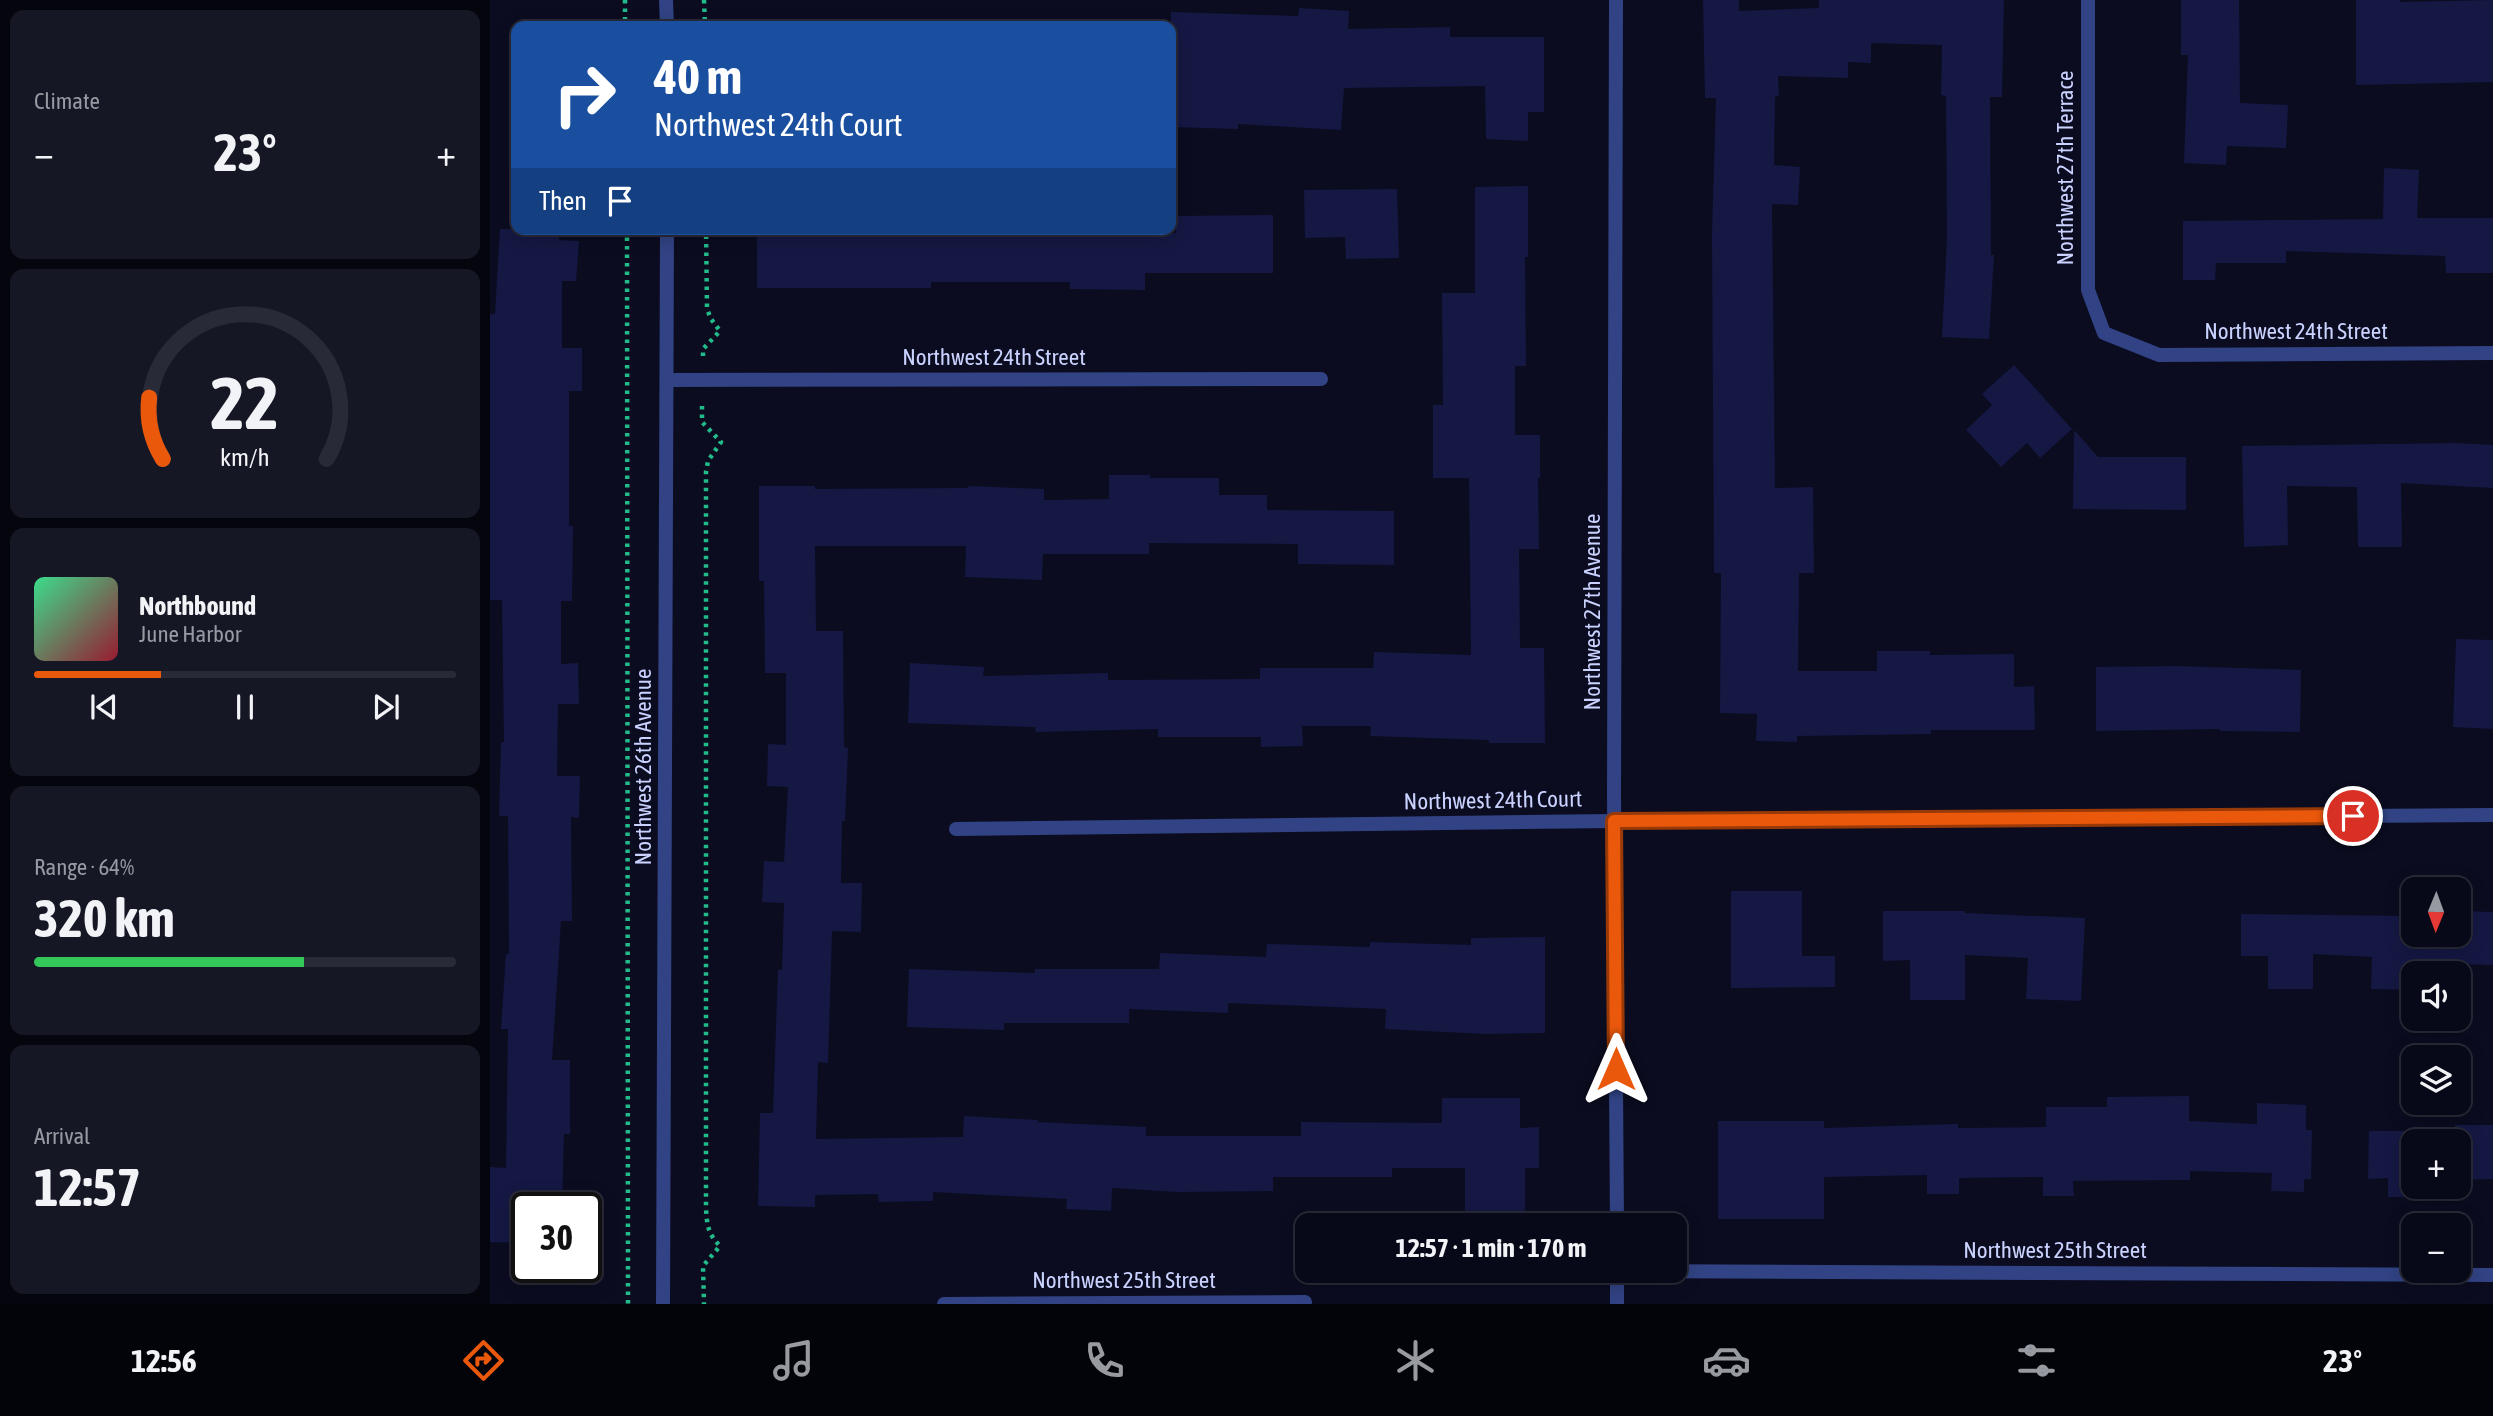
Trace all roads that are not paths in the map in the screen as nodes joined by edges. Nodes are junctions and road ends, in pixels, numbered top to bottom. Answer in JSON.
{"nodes":[{"id":1,"x":666,"y":0,"type":"edge"},
{"id":2,"x":1616,"y":0,"type":"edge"},
{"id":3,"x":2088,"y":0,"type":"edge"},
{"id":4,"x":667,"y":21,"type":"edge"},
{"id":5,"x":667,"y":235,"type":"edge"},
{"id":6,"x":2104,"y":333,"type":"joint"},
{"id":7,"x":2493,"y":353,"type":"edge"},
{"id":8,"x":1321,"y":379,"type":"dead end"},
{"id":9,"x":667,"y":380,"type":"junction"},
{"id":10,"x":2493,"y":815,"type":"edge"},
{"id":11,"x":1614,"y":821,"type":"junction"},
{"id":12,"x":956,"y":830,"type":"dead end"},
{"id":13,"x":1616,"y":1213,"type":"edge"},
{"id":14,"x":1687,"y":1271,"type":"edge"},
{"id":15,"x":2493,"y":1275,"type":"edge"},
{"id":16,"x":1617,"y":1283,"type":"edge"},
{"id":17,"x":1305,"y":1302,"type":"dead end"},
{"id":18,"x":663,"y":1304,"type":"edge"},
{"id":19,"x":944,"y":1304,"type":"edge"},
{"id":20,"x":1617,"y":1304,"type":"edge"}],
"edges":[{"from":1,"to":4,"type":"street"},
{"from":2,"to":11,"type":"street","name":"Northwest 27th Avenue"},
{"from":3,"to":6,"type":"street","name":"Northwest 27th Terrace"},
{"from":5,"to":9,"type":"street","name":"Northwest 26th Avenue"},
{"from":6,"to":7,"type":"street","name":"Northwest 24th Street"},
{"from":8,"to":9,"type":"street","name":"Northwest 24th Street"},
{"from":9,"to":18,"type":"street","name":"Northwest 26th Avenue"},
{"from":10,"to":11,"type":"street","name":"Northwest 24th Court"},
{"from":11,"to":12,"type":"street","name":"Northwest 24th Court"},
{"from":11,"to":13,"type":"street","name":"Northwest 27th Avenue"},
{"from":14,"to":15,"type":"street","name":"Northwest 25th Street"},
{"from":16,"to":20,"type":"street"},
{"from":17,"to":19,"type":"street","name":"Northwest 25th Street"}]}
